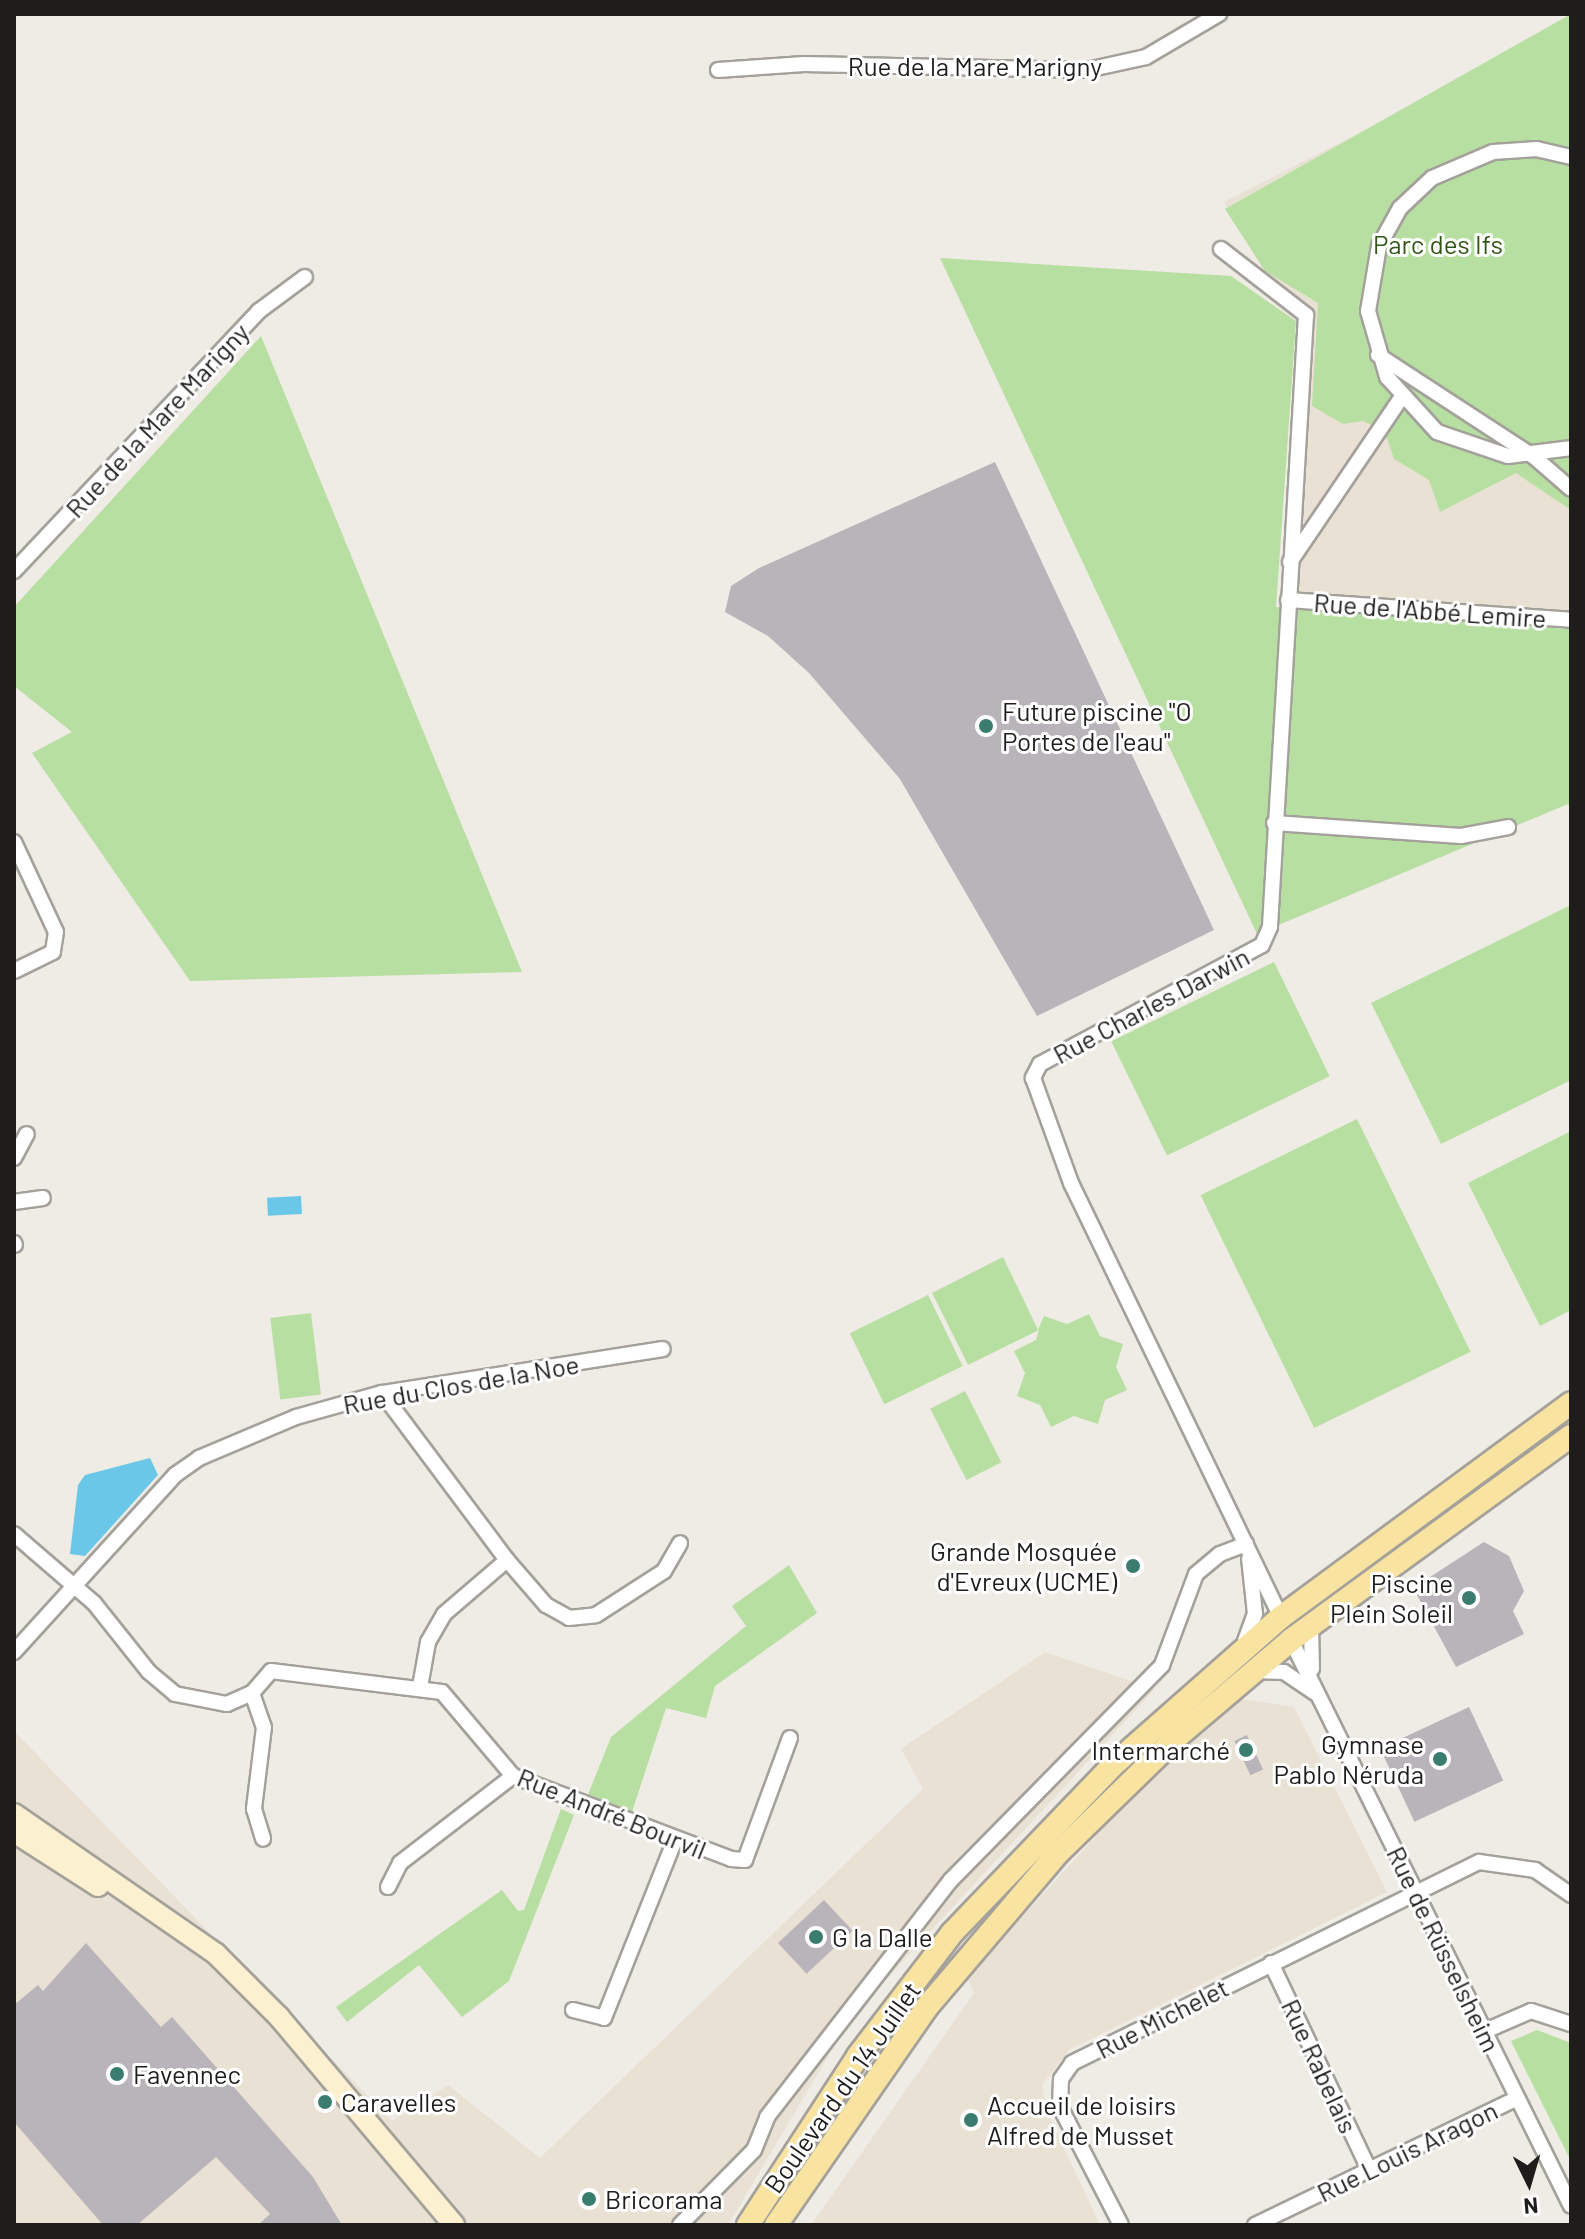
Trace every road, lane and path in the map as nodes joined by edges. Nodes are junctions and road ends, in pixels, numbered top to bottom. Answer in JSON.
{"nodes":[{"id":1,"x":1219,"y":14,"type":"edge"},
{"id":2,"x":718,"y":70,"type":"dead end"},
{"id":3,"x":1571,"y":157,"type":"edge"},
{"id":4,"x":1221,"y":249,"type":"dead end"},
{"id":5,"x":305,"y":277,"type":"dead end"},
{"id":6,"x":1377,"y":355,"type":"junction"},
{"id":7,"x":1401,"y":398,"type":"junction"},
{"id":8,"x":1571,"y":448,"type":"edge"},
{"id":9,"x":1533,"y":456,"type":"junction"},
{"id":10,"x":1571,"y":489,"type":"edge"},
{"id":11,"x":1290,"y":562,"type":"junction"},
{"id":12,"x":14,"y":571,"type":"edge"},
{"id":13,"x":1288,"y":600,"type":"junction"},
{"id":14,"x":1571,"y":620,"type":"edge"},
{"id":15,"x":1274,"y":823,"type":"junction"},
{"id":16,"x":1508,"y":827,"type":"dead end"},
{"id":17,"x":14,"y":842,"type":"edge"},
{"id":18,"x":14,"y":971,"type":"edge"},
{"id":19,"x":27,"y":1134,"type":"dead end"},
{"id":20,"x":14,"y":1158,"type":"edge"},
{"id":21,"x":43,"y":1198,"type":"dead end"},
{"id":22,"x":14,"y":1202,"type":"edge"},
{"id":23,"x":663,"y":1349,"type":"dead end"},
{"id":24,"x":382,"y":1393,"type":"junction"},
{"id":25,"x":1571,"y":1403,"type":"edge"},
{"id":26,"x":1571,"y":1436,"type":"edge"},
{"id":27,"x":14,"y":1534,"type":"edge"},
{"id":28,"x":680,"y":1543,"type":"dead end"},
{"id":29,"x":1248,"y":1549,"type":"junction"},
{"id":30,"x":507,"y":1560,"type":"junction"},
{"id":31,"x":74,"y":1585,"type":"junction"},
{"id":32,"x":1281,"y":1617,"type":"junction"},
{"id":33,"x":1311,"y":1626,"type":"junction"},
{"id":34,"x":1291,"y":1640,"type":"junction"},
{"id":35,"x":1240,"y":1649,"type":"junction"},
{"id":36,"x":14,"y":1652,"type":"edge"},
{"id":37,"x":1253,"y":1671,"type":"junction"},
{"id":38,"x":1302,"y":1684,"type":"junction"},
{"id":39,"x":420,"y":1687,"type":"junction"},
{"id":40,"x":252,"y":1693,"type":"junction"},
{"id":41,"x":1315,"y":1694,"type":"junction"},
{"id":42,"x":790,"y":1738,"type":"dead end"},
{"id":43,"x":513,"y":1776,"type":"junction"},
{"id":44,"x":14,"y":1814,"type":"edge"},
{"id":45,"x":14,"y":1832,"type":"edge"},
{"id":46,"x":263,"y":1839,"type":"dead end"},
{"id":47,"x":675,"y":1840,"type":"junction"},
{"id":48,"x":388,"y":1887,"type":"dead end"},
{"id":49,"x":1414,"y":1895,"type":"junction"},
{"id":50,"x":1571,"y":1895,"type":"edge"},
{"id":51,"x":1271,"y":1963,"type":"junction"},
{"id":52,"x":573,"y":2010,"type":"dead end"},
{"id":53,"x":1571,"y":2024,"type":"edge"},
{"id":54,"x":1485,"y":2031,"type":"junction"},
{"id":55,"x":1516,"y":2099,"type":"junction"},
{"id":56,"x":1369,"y":2169,"type":"junction"},
{"id":57,"x":1571,"y":2206,"type":"edge"},
{"id":58,"x":440,"y":2225,"type":"edge"},
{"id":59,"x":454,"y":2225,"type":"edge"},
{"id":60,"x":680,"y":2225,"type":"edge"},
{"id":61,"x":748,"y":2225,"type":"edge"},
{"id":62,"x":776,"y":2225,"type":"edge"},
{"id":63,"x":1121,"y":2225,"type":"edge"},
{"id":64,"x":1255,"y":2225,"type":"edge"}],
"edges":[{"from":1,"to":2,"type":"street","name":"Rue de la Mare Marigny"},
{"from":3,"to":6,"type":"street"},
{"from":4,"to":11,"type":"street","name":"Rue Charles Darwin"},
{"from":5,"to":12,"type":"street","name":"Rue de la Mare Marigny"},
{"from":6,"to":7,"type":"street"},
{"from":6,"to":9,"type":"street"},
{"from":7,"to":9,"type":"street"},
{"from":7,"to":11,"type":"street"},
{"from":8,"to":9,"type":"street"},
{"from":9,"to":10,"type":"street"},
{"from":11,"to":13,"type":"street","name":"Rue Charles Darwin"},
{"from":13,"to":14,"type":"street","name":"Rue de l'Abbé Lemire"},
{"from":13,"to":15,"type":"street","name":"Rue Charles Darwin"},
{"from":15,"to":16,"type":"street"},
{"from":15,"to":29,"type":"street","name":"Rue Charles Darwin"},
{"from":17,"to":18,"type":"street"},
{"from":19,"to":20,"type":"street"},
{"from":21,"to":22,"type":"street"},
{"from":23,"to":24,"type":"street","name":"Rue du Clos de la Noe"},
{"from":24,"to":30,"type":"street"},
{"from":24,"to":31,"type":"street","name":"Rue du Clos de la Noe"},
{"from":25,"to":32,"type":"main road","name":"Boulevard du 14 Juillet"},
{"from":26,"to":33,"type":"main road","name":"Boulevard du 14 Juillet"},
{"from":27,"to":31,"type":"street"},
{"from":28,"to":30,"type":"street"},
{"from":29,"to":32,"type":"street","name":"Rue Charles Darwin"},
{"from":29,"to":35,"type":"street"},
{"from":29,"to":60,"type":"street"},
{"from":30,"to":39,"type":"street"},
{"from":31,"to":36,"type":"street","name":"Rue du Clos de la Noe"},
{"from":31,"to":40,"type":"street"},
{"from":32,"to":34,"type":"main road"},
{"from":32,"to":35,"type":"main road","name":"Boulevard du 14 Juillet"},
{"from":33,"to":34,"type":"main road","name":"Boulevard du 14 Juillet"},
{"from":33,"to":41,"type":"street"},
{"from":34,"to":37,"type":"main road","name":"Boulevard du 14 Juillet"},
{"from":34,"to":38,"type":"street"},
{"from":34,"to":41,"type":"street","name":"Rue de Rüsselsheim"},
{"from":35,"to":61,"type":"main road","name":"Boulevard du 14 Juillet"},
{"from":37,"to":38,"type":"street","name":"Rue de Rüsselsheim"},
{"from":37,"to":62,"type":"main road","name":"Boulevard du 14 Juillet"},
{"from":38,"to":41,"type":"street","name":"Rue de Rüsselsheim"},
{"from":39,"to":40,"type":"street","name":"Rue André Bourvil"},
{"from":39,"to":43,"type":"street","name":"Rue André Bourvil"},
{"from":40,"to":46,"type":"street"},
{"from":41,"to":49,"type":"street","name":"Rue de Rüsselsheim"},
{"from":42,"to":47,"type":"street","name":"Rue André Bourvil"},
{"from":43,"to":47,"type":"street","name":"Rue André Bourvil"},
{"from":43,"to":48,"type":"street"},
{"from":44,"to":59,"type":"main road"},
{"from":45,"to":58,"type":"main road"},
{"from":47,"to":52,"type":"street"},
{"from":49,"to":50,"type":"street","name":"Rue Michelet"},
{"from":49,"to":51,"type":"street","name":"Rue Michelet"},
{"from":49,"to":54,"type":"street","name":"Rue de Rüsselsheim"},
{"from":51,"to":56,"type":"street","name":"Rue Rabelais"},
{"from":51,"to":63,"type":"street","name":"Rue Michelet"},
{"from":53,"to":54,"type":"street"},
{"from":54,"to":55,"type":"street","name":"Rue de Rüsselsheim"},
{"from":55,"to":56,"type":"street","name":"Rue Louis Aragon"},
{"from":55,"to":57,"type":"street","name":"Rue de Rüsselsheim"},
{"from":56,"to":64,"type":"street","name":"Rue Louis Aragon"}]}
